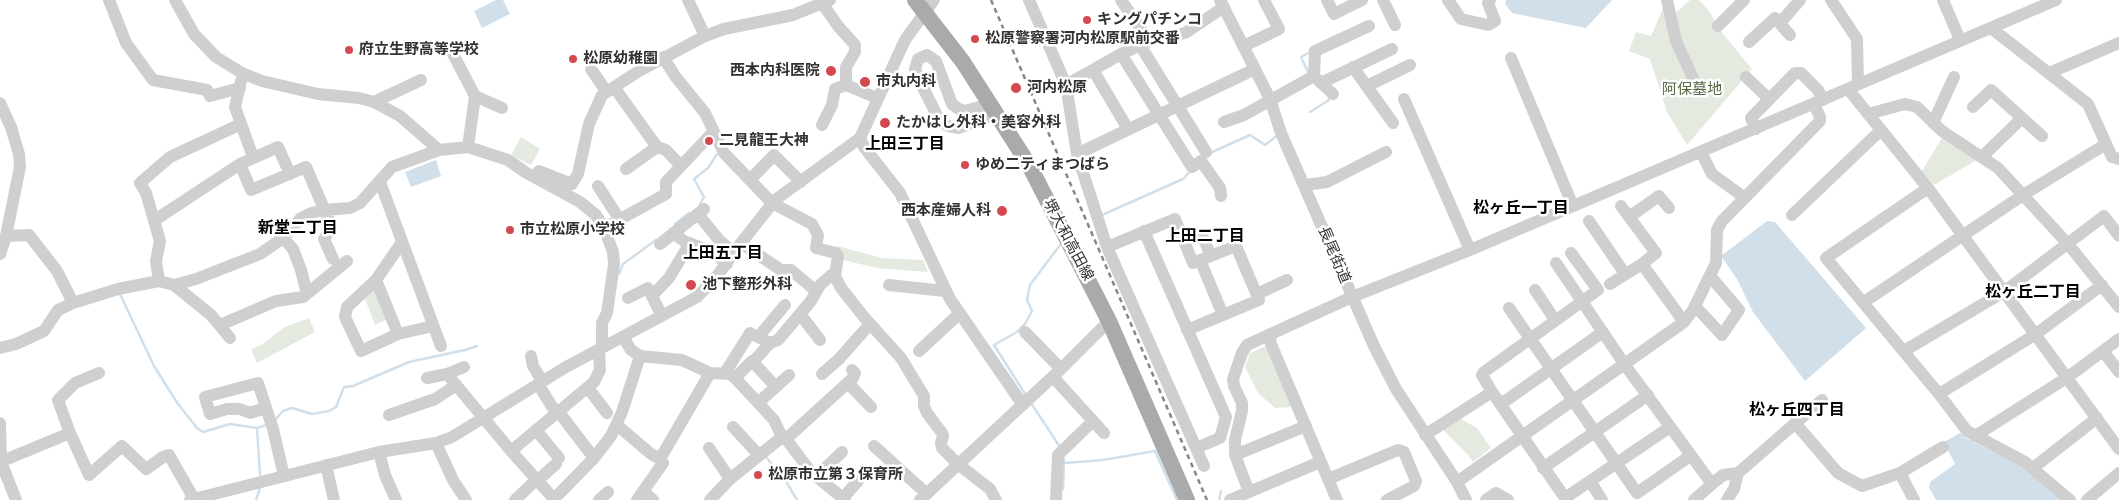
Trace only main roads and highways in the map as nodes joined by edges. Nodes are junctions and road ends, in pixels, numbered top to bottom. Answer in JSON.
{"nodes":[{"id":1,"x":925,"y":4,"type":"edge"},
{"id":2,"x":1187,"y":500,"type":"edge"}],
"edges":[{"from":1,"to":2,"type":"main road","name":"堺大和高田線"}]}
